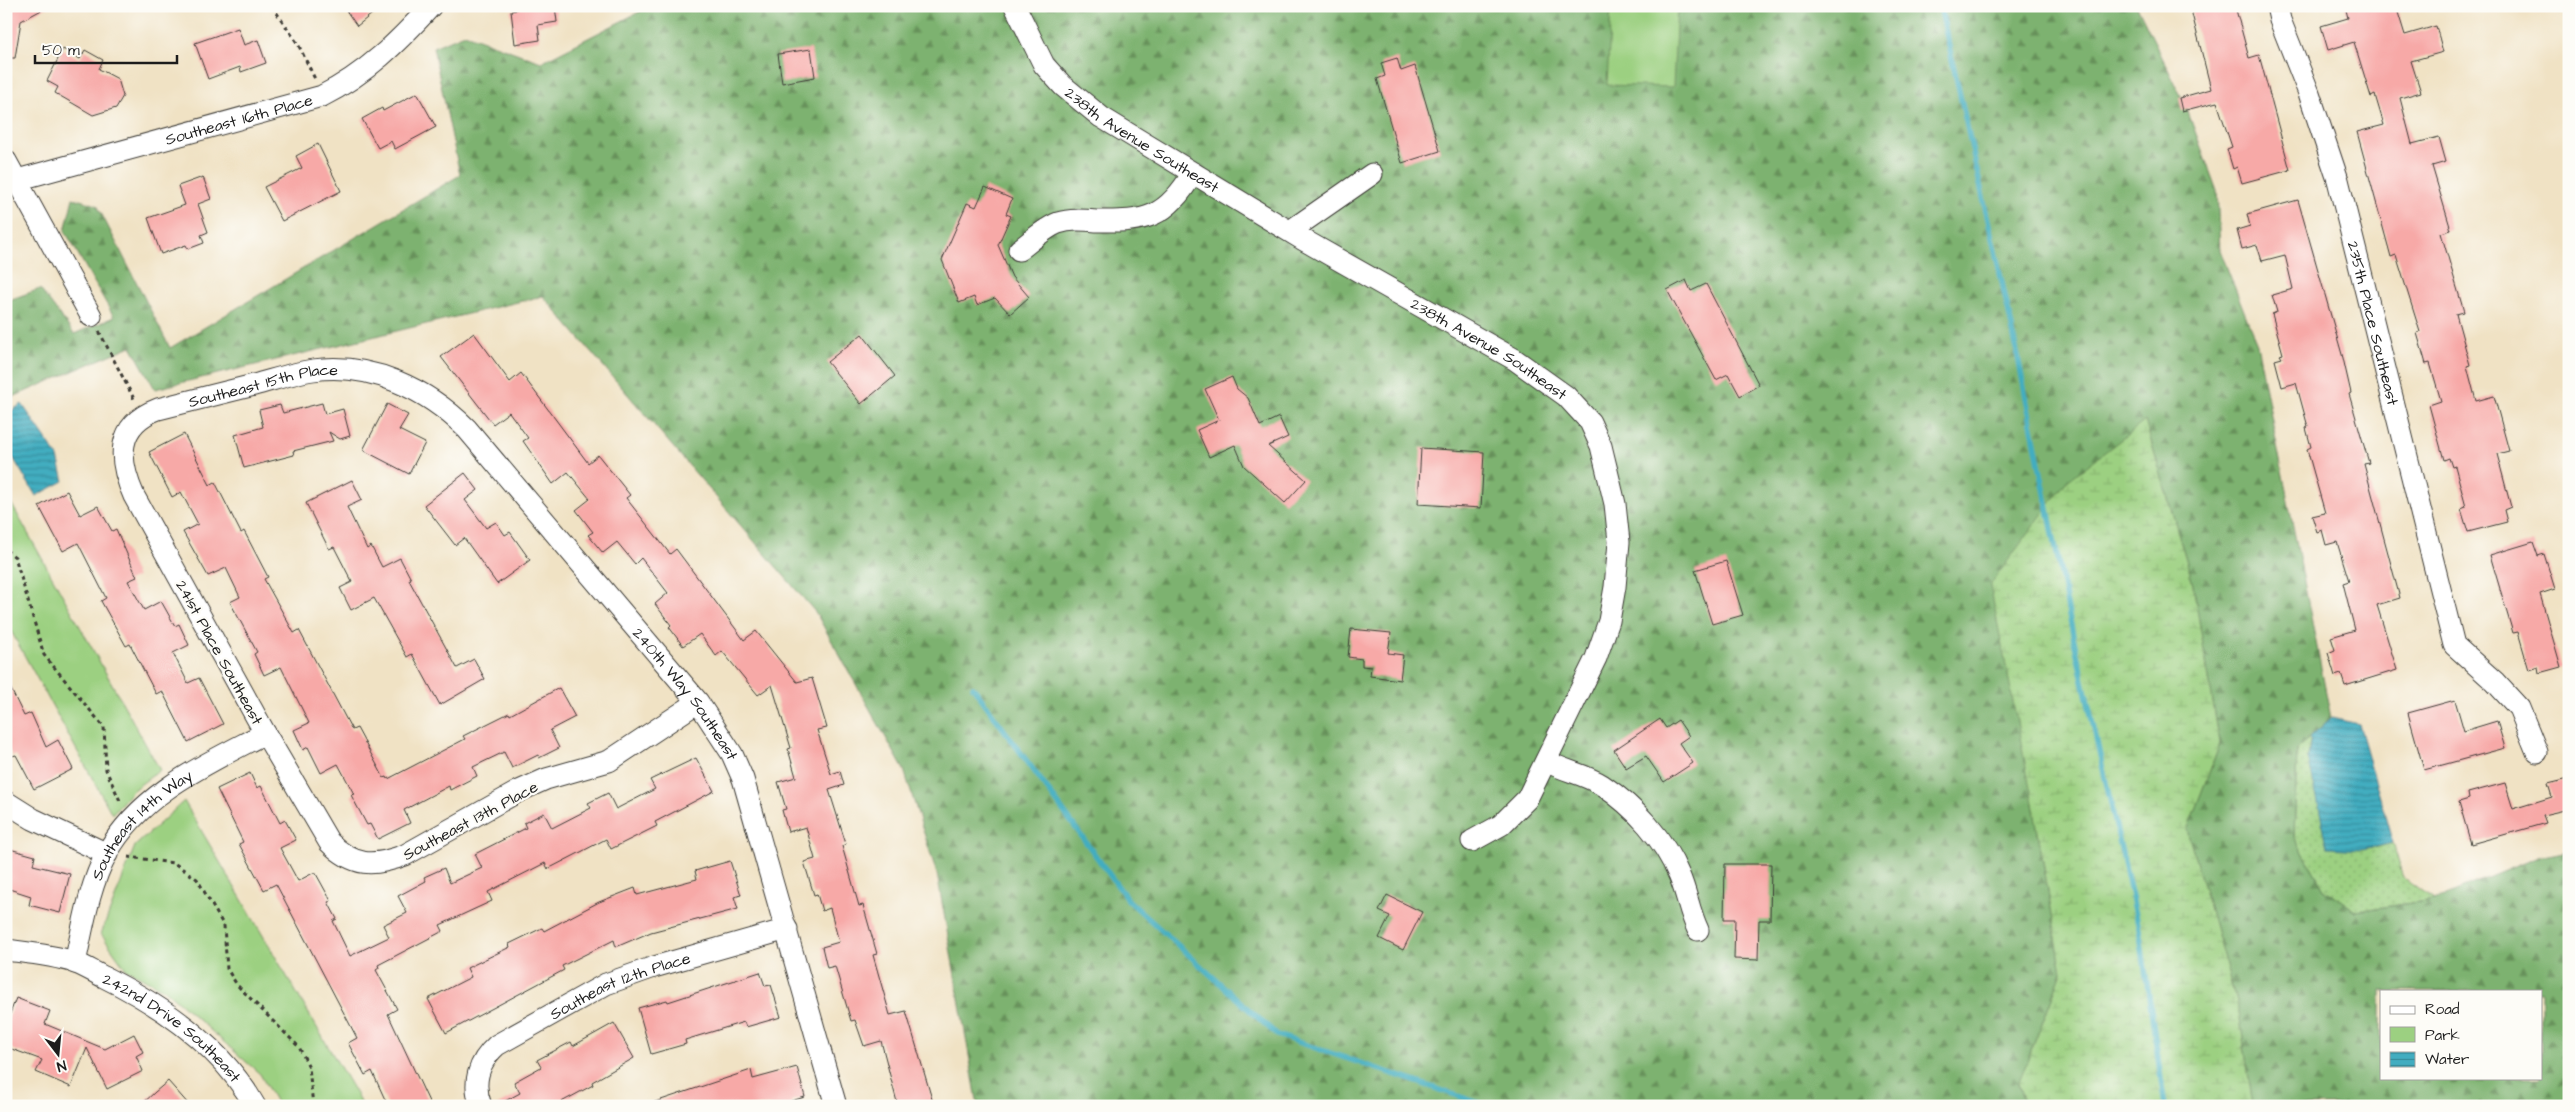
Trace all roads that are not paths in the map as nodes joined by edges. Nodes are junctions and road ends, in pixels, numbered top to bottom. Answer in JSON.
{"nodes":[{"id":1,"x":431,"y":6,"type":"edge"},
{"id":2,"x":1015,"y":6,"type":"edge"},
{"id":3,"x":2277,"y":6,"type":"edge"},
{"id":4,"x":6,"y":161,"type":"edge"},
{"id":5,"x":1194,"y":173,"type":"junction"},
{"id":6,"x":1372,"y":174,"type":"dead end"},
{"id":7,"x":17,"y":180,"type":"junction"},
{"id":8,"x":1290,"y":231,"type":"junction"},
{"id":9,"x":1020,"y":250,"type":"dead end"},
{"id":10,"x":91,"y":316,"type":"road end"},
{"id":11,"x":385,"y":377,"type":"joint"},
{"id":12,"x":143,"y":415,"type":"joint"},
{"id":13,"x":698,"y":702,"type":"junction"},
{"id":14,"x":265,"y":733,"type":"junction"},
{"id":15,"x":2537,"y":752,"type":"dead end"},
{"id":16,"x":1546,"y":761,"type":"junction"},
{"id":17,"x":6,"y":802,"type":"edge"},
{"id":18,"x":1472,"y":841,"type":"dead end"},
{"id":19,"x":107,"y":854,"type":"junction"},
{"id":20,"x":371,"y":864,"type":"joint"},
{"id":21,"x":787,"y":929,"type":"junction"},
{"id":22,"x":1698,"y":930,"type":"dead end"},
{"id":23,"x":6,"y":950,"type":"edge"},
{"id":24,"x":74,"y":962,"type":"junction"},
{"id":25,"x":256,"y":1106,"type":"edge"},
{"id":26,"x":481,"y":1106,"type":"edge"},
{"id":27,"x":836,"y":1106,"type":"edge"}],
"edges":[{"from":1,"to":7,"type":"street","name":"Southeast 16th Place"},
{"from":2,"to":5,"type":"street","name":"238th Avenue Southeast"},
{"from":3,"to":15,"type":"street","name":"235th Place Southeast"},
{"from":4,"to":7,"type":"street"},
{"from":5,"to":8,"type":"street","name":"238th Avenue Southeast"},
{"from":5,"to":9,"type":"street"},
{"from":6,"to":8,"type":"street"},
{"from":7,"to":10,"type":"street"},
{"from":8,"to":16,"type":"street","name":"238th Avenue Southeast"},
{"from":11,"to":12,"type":"street","name":"Southeast 15th Place"},
{"from":11,"to":13,"type":"street","name":"240th Way Southeast"},
{"from":12,"to":14,"type":"street","name":"241st Place Southeast"},
{"from":13,"to":20,"type":"street","name":"Southeast 13th Place"},
{"from":13,"to":21,"type":"street","name":"240th Way Southeast"},
{"from":14,"to":19,"type":"street","name":"Southeast 14th Way"},
{"from":14,"to":20,"type":"street","name":"241st Place Southeast"},
{"from":16,"to":18,"type":"street","name":"238th Avenue Southeast"},
{"from":16,"to":22,"type":"street"},
{"from":17,"to":19,"type":"street"},
{"from":19,"to":24,"type":"street","name":"Southeast 14th Way"},
{"from":21,"to":26,"type":"street","name":"Southeast 12th Place"},
{"from":21,"to":27,"type":"street","name":"240th Way Southeast"},
{"from":23,"to":24,"type":"street","name":"242nd Drive Southeast"},
{"from":24,"to":25,"type":"street","name":"242nd Drive Southeast"}]}
